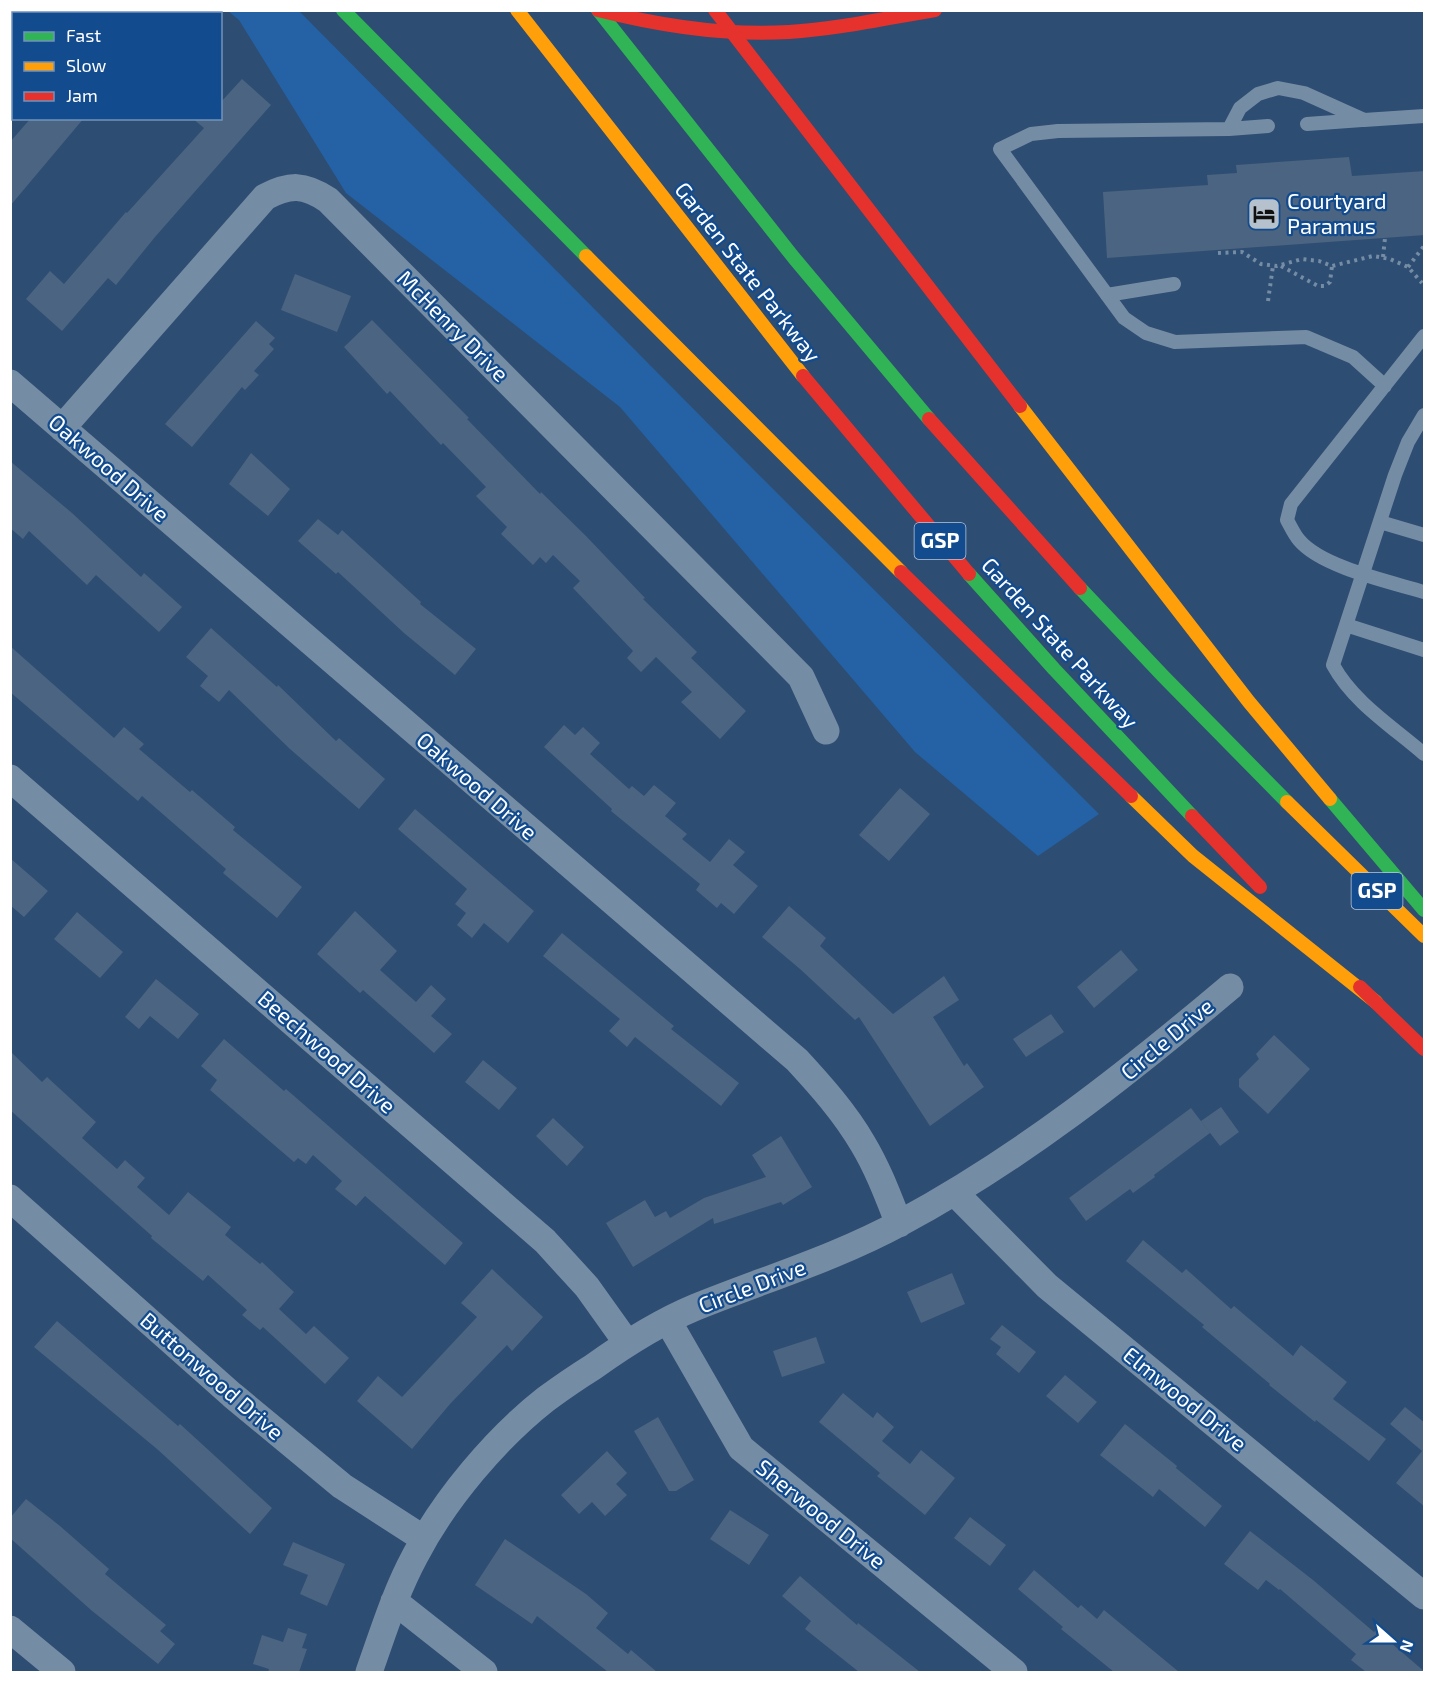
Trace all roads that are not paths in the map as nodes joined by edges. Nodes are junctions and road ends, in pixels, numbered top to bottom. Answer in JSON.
{"nodes":[{"id":1,"x":343,"y":10,"type":"edge"},
{"id":2,"x":517,"y":10,"type":"edge"},
{"id":3,"x":598,"y":10,"type":"edge"},
{"id":4,"x":715,"y":10,"type":"edge"},
{"id":5,"x":935,"y":10,"type":"edge"},
{"id":6,"x":1425,"y":116,"type":"edge"},
{"id":7,"x":1364,"y":120,"type":"junction"},
{"id":8,"x":1307,"y":124,"type":"dead end"},
{"id":9,"x":1268,"y":126,"type":"dead end"},
{"id":10,"x":1229,"y":129,"type":"junction"},
{"id":11,"x":1174,"y":284,"type":"dead end"},
{"id":12,"x":1107,"y":294,"type":"junction"},
{"id":13,"x":1425,"y":336,"type":"edge"},
{"id":14,"x":10,"y":383,"type":"edge"},
{"id":15,"x":1385,"y":386,"type":"junction"},
{"id":16,"x":1425,"y":415,"type":"edge"},
{"id":17,"x":62,"y":428,"type":"junction"},
{"id":18,"x":1380,"y":522,"type":"junction"},
{"id":19,"x":1425,"y":535,"type":"edge"},
{"id":20,"x":1363,"y":574,"type":"junction"},
{"id":21,"x":1425,"y":592,"type":"edge"},
{"id":22,"x":1346,"y":625,"type":"junction"},
{"id":23,"x":1425,"y":650,"type":"edge"},
{"id":24,"x":826,"y":731,"type":"dead end"},
{"id":25,"x":1425,"y":754,"type":"edge"},
{"id":26,"x":10,"y":778,"type":"edge"},
{"id":27,"x":1425,"y":910,"type":"edge"},
{"id":28,"x":1425,"y":936,"type":"edge"},
{"id":29,"x":1230,"y":987,"type":"dead end"},
{"id":30,"x":1376,"y":1002,"type":"junction"},
{"id":31,"x":1425,"y":1049,"type":"edge"},
{"id":32,"x":955,"y":1193,"type":"junction"},
{"id":33,"x":10,"y":1198,"type":"edge"},
{"id":34,"x":899,"y":1224,"type":"junction"},
{"id":35,"x":668,"y":1321,"type":"junction"},
{"id":36,"x":627,"y":1343,"type":"junction"},
{"id":37,"x":424,"y":1539,"type":"junction"},
{"id":38,"x":1425,"y":1596,"type":"edge"},
{"id":39,"x":394,"y":1601,"type":"junction"},
{"id":40,"x":10,"y":1629,"type":"edge"},
{"id":41,"x":62,"y":1672,"type":"edge"},
{"id":42,"x":369,"y":1672,"type":"edge"},
{"id":43,"x":484,"y":1672,"type":"edge"},
{"id":44,"x":1014,"y":1672,"type":"edge"}],
"edges":[{"from":1,"to":30,"type":"highway"},
{"from":2,"to":30,"type":"highway","name":"Garden State Parkway","number":"GSP"},
{"from":3,"to":5,"type":"highway"},
{"from":3,"to":28,"type":"highway","name":"Garden State Parkway","number":"GSP"},
{"from":4,"to":27,"type":"highway","bridge":true},
{"from":6,"to":7,"type":"lane"},
{"from":7,"to":8,"type":"lane"},
{"from":7,"to":10,"type":"lane"},
{"from":9,"to":10,"type":"lane"},
{"from":10,"to":12,"type":"lane"},
{"from":11,"to":12,"type":"lane"},
{"from":12,"to":15,"type":"lane"},
{"from":13,"to":15,"type":"lane"},
{"from":14,"to":17,"type":"street","name":"Oakwood Drive"},
{"from":15,"to":20,"type":"lane"},
{"from":16,"to":18,"type":"lane"},
{"from":17,"to":24,"type":"street","name":"McHenry Drive"},
{"from":17,"to":34,"type":"street","name":"Oakwood Drive"},
{"from":18,"to":19,"type":"lane"},
{"from":18,"to":20,"type":"lane"},
{"from":20,"to":21,"type":"lane"},
{"from":20,"to":22,"type":"lane"},
{"from":22,"to":23,"type":"lane"},
{"from":22,"to":25,"type":"lane"},
{"from":26,"to":36,"type":"street","name":"Beechwood Drive"},
{"from":29,"to":32,"type":"street","name":"Circle Drive"},
{"from":30,"to":31,"type":"highway","name":"Garden State Parkway","number":"GSP"},
{"from":32,"to":34,"type":"street","name":"Circle Drive"},
{"from":32,"to":38,"type":"street","name":"Elmwood Drive"},
{"from":33,"to":37,"type":"street","name":"Buttonwood Drive"},
{"from":34,"to":35,"type":"street","name":"Circle Drive"},
{"from":35,"to":36,"type":"street","name":"Circle Drive"},
{"from":35,"to":44,"type":"street","name":"Sherwood Drive"},
{"from":36,"to":37,"type":"street","name":"Circle Drive"},
{"from":37,"to":39,"type":"street","name":"Circle Drive"},
{"from":39,"to":42,"type":"street","name":"Circle Drive"},
{"from":39,"to":43,"type":"street"},
{"from":40,"to":41,"type":"street"}]}
